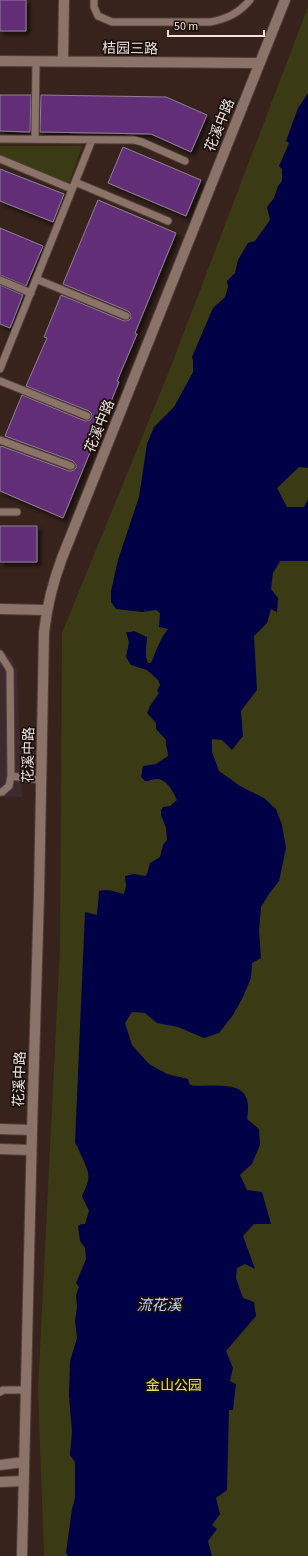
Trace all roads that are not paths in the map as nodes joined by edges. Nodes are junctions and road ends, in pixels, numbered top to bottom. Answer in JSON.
{"nodes":[{"id":1,"x":64,"y":0,"type":"edge"},
{"id":2,"x":94,"y":0,"type":"edge"},
{"id":3,"x":250,"y":0,"type":"edge"},
{"id":4,"x":285,"y":0,"type":"edge"},
{"id":5,"x":0,"y":60,"type":"edge"},
{"id":6,"x":36,"y":61,"type":"junction"},
{"id":7,"x":63,"y":61,"type":"junction"},
{"id":8,"x":260,"y":63,"type":"junction"},
{"id":9,"x":0,"y":139,"type":"edge"},
{"id":10,"x":35,"y":139,"type":"junction"},
{"id":11,"x":92,"y":140,"type":"junction"},
{"id":12,"x":0,"y":159,"type":"edge"},
{"id":13,"x":185,"y":161,"type":"dead end"},
{"id":14,"x":74,"y":185,"type":"junction"},
{"id":15,"x":168,"y":221,"type":"dead end"},
{"id":16,"x":36,"y":279,"type":"junction"},
{"id":17,"x":0,"y":280,"type":"edge"},
{"id":18,"x":31,"y":293,"type":"junction"},
{"id":19,"x":126,"y":316,"type":"dead end"},
{"id":20,"x":0,"y":369,"type":"edge"},
{"id":21,"x":0,"y":381,"type":"edge"},
{"id":22,"x":86,"y":416,"type":"dead end"},
{"id":23,"x":0,"y":440,"type":"edge"},
{"id":24,"x":71,"y":466,"type":"dead end"},
{"id":25,"x":0,"y":512,"type":"edge"},
{"id":26,"x":17,"y":512,"type":"dead end"},
{"id":27,"x":0,"y":609,"type":"edge"},
{"id":28,"x":46,"y":610,"type":"junction"},
{"id":29,"x":0,"y":654,"type":"edge"},
{"id":30,"x":11,"y":776,"type":"junction"},
{"id":31,"x":41,"y":780,"type":"junction"},
{"id":32,"x":0,"y":792,"type":"edge"},
{"id":33,"x":0,"y":1129,"type":"edge"},
{"id":34,"x":32,"y":1130,"type":"junction"},
{"id":35,"x":0,"y":1149,"type":"edge"},
{"id":36,"x":31,"y":1150,"type":"junction"},
{"id":37,"x":25,"y":1390,"type":"junction"},
{"id":38,"x":0,"y":1392,"type":"edge"},
{"id":39,"x":24,"y":1462,"type":"junction"},
{"id":40,"x":0,"y":1464,"type":"edge"},
{"id":41,"x":23,"y":1481,"type":"junction"},
{"id":42,"x":0,"y":1482,"type":"edge"},
{"id":43,"x":22,"y":1556,"type":"edge"}],
"edges":[{"from":1,"to":7,"type":"street"},
{"from":2,"to":3,"type":"lane"},
{"from":4,"to":8,"type":"street","name":"花溪中路"},
{"from":5,"to":6,"type":"street","name":"桔园三路"},
{"from":6,"to":7,"type":"street","name":"桔园三路"},
{"from":6,"to":10,"type":"lane"},
{"from":7,"to":8,"type":"street","name":"桔园三路"},
{"from":8,"to":28,"type":"street","name":"花溪中路"},
{"from":9,"to":10,"type":"lane"},
{"from":10,"to":11,"type":"lane"},
{"from":11,"to":13,"type":"lane"},
{"from":11,"to":14,"type":"lane"},
{"from":12,"to":14,"type":"lane"},
{"from":14,"to":15,"type":"lane"},
{"from":14,"to":16,"type":"lane"},
{"from":16,"to":18,"type":"lane"},
{"from":16,"to":19,"type":"lane"},
{"from":17,"to":18,"type":"lane"},
{"from":18,"to":20,"type":"lane"},
{"from":21,"to":22,"type":"lane"},
{"from":23,"to":24,"type":"lane"},
{"from":25,"to":26,"type":"lane"},
{"from":27,"to":28,"type":"street"},
{"from":28,"to":31,"type":"street","name":"花溪中路"},
{"from":29,"to":30,"type":"lane"},
{"from":30,"to":31,"type":"lane"},
{"from":30,"to":32,"type":"lane"},
{"from":31,"to":34,"type":"street","name":"花溪中路"},
{"from":33,"to":34,"type":"street"},
{"from":34,"to":36,"type":"street","name":"花溪中路"},
{"from":35,"to":36,"type":"street"},
{"from":36,"to":37,"type":"street","name":"花溪中路"},
{"from":37,"to":38,"type":"lane"},
{"from":37,"to":39,"type":"street","name":"花溪中路"},
{"from":39,"to":40,"type":"street"},
{"from":39,"to":41,"type":"street","name":"花溪中路"},
{"from":41,"to":42,"type":"street"},
{"from":41,"to":43,"type":"street","name":"花溪中路"}]}
